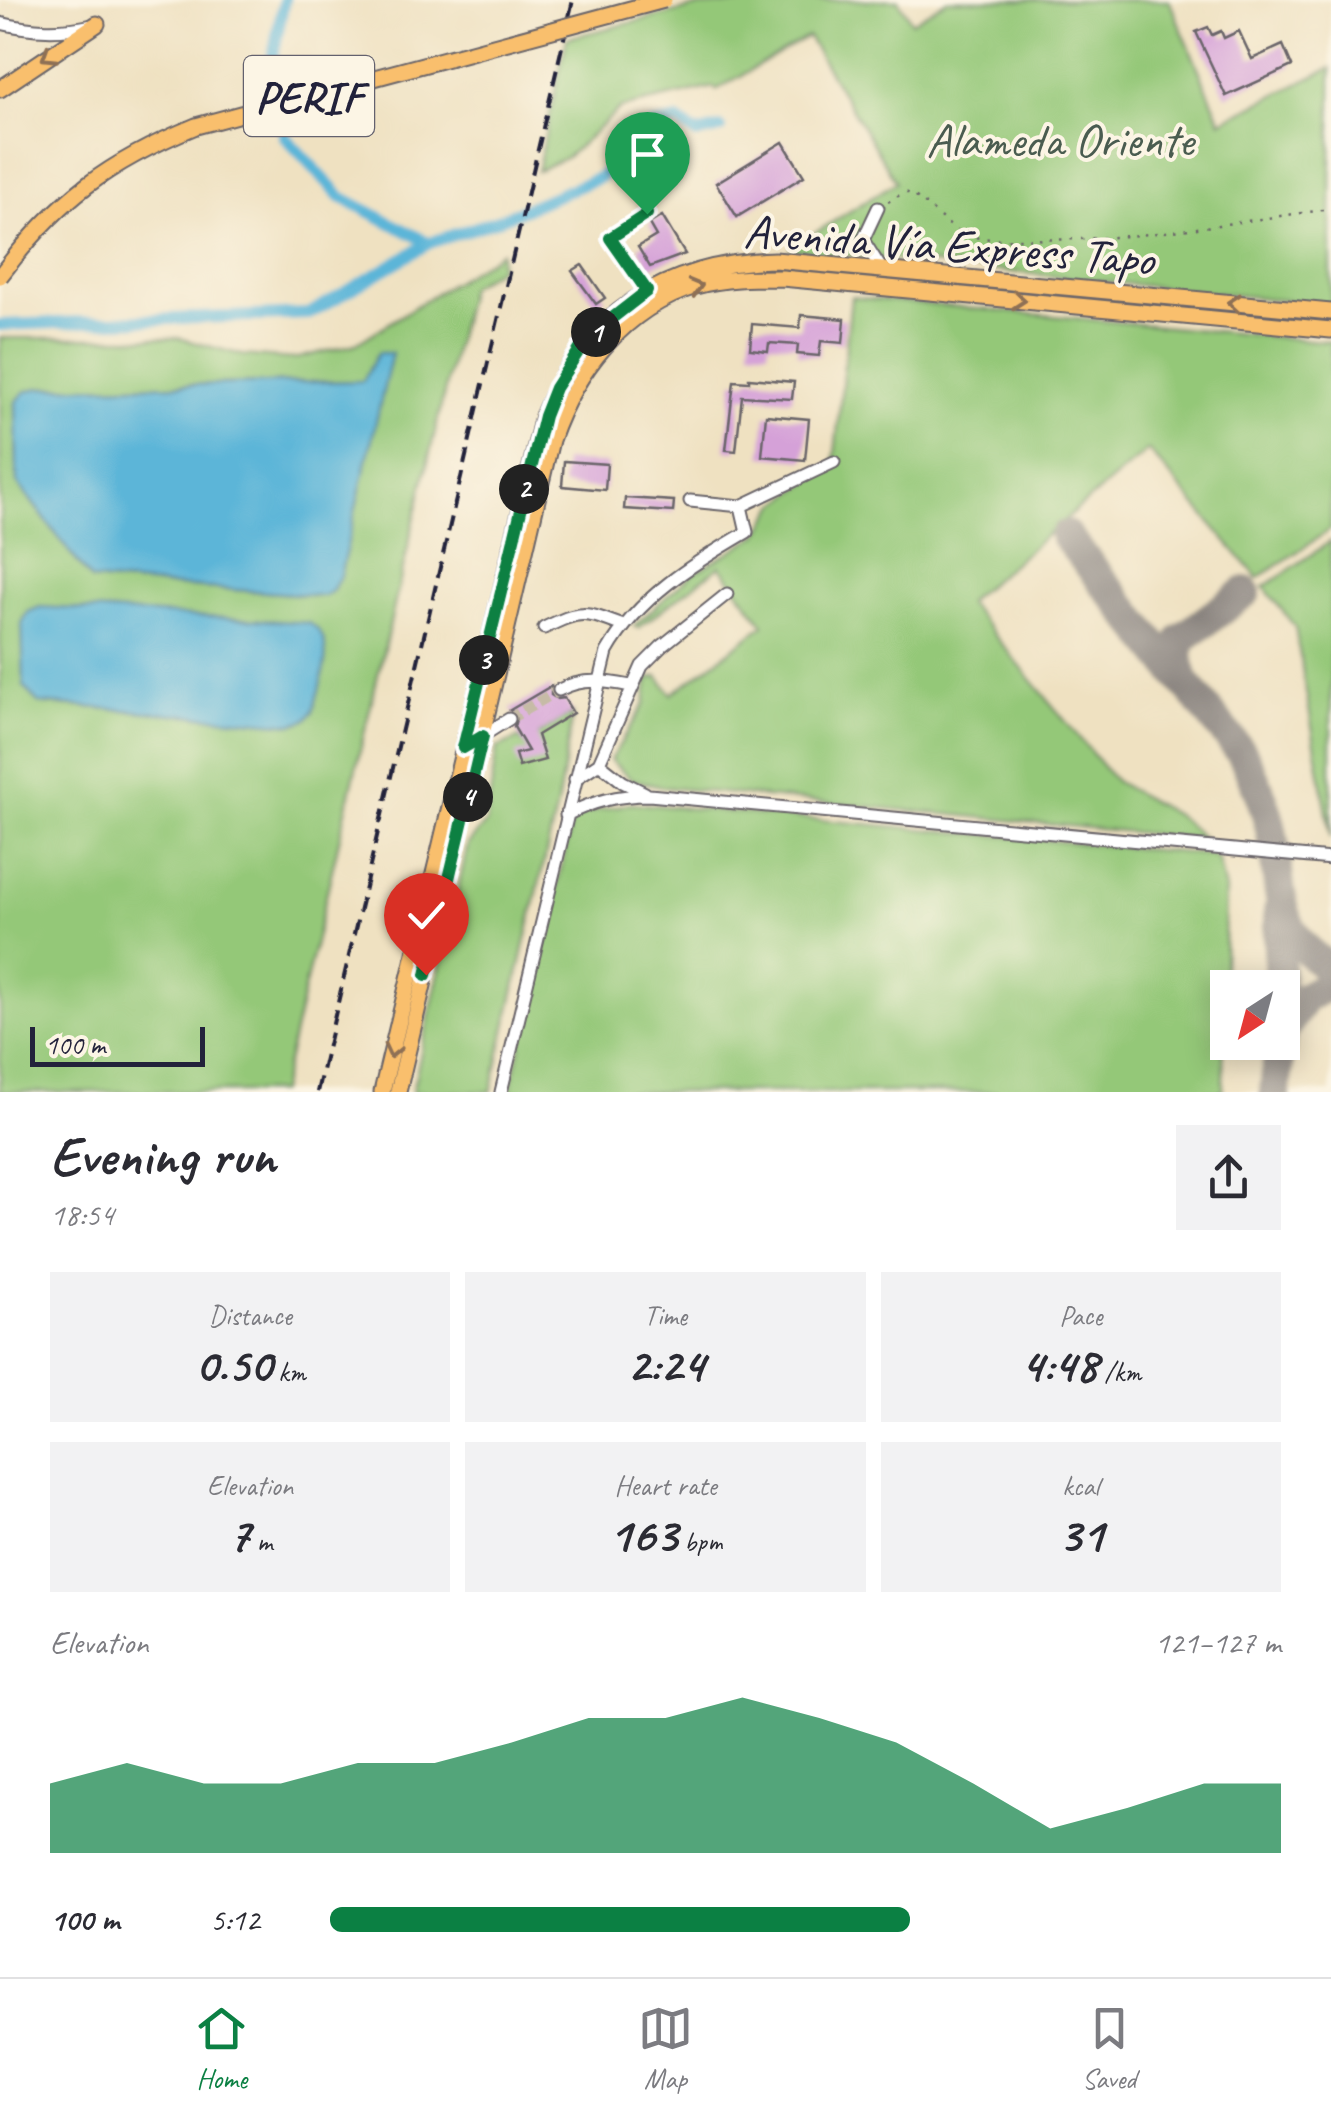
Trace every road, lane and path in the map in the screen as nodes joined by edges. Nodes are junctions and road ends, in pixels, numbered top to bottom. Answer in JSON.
{"nodes":[{"id":1,"x":664,"y":0,"type":"edge"},
{"id":2,"x":0,"y":23,"type":"edge"},
{"id":3,"x":97,"y":24,"type":"joint"},
{"id":4,"x":0,"y":89,"type":"edge"},
{"id":5,"x":878,"y":208,"type":"joint"},
{"id":6,"x":1331,"y":209,"type":"edge"},
{"id":7,"x":647,"y":214,"type":"dead end"},
{"id":8,"x":882,"y":270,"type":"junction"},
{"id":9,"x":0,"y":276,"type":"edge"},
{"id":10,"x":647,"y":291,"type":"junction"},
{"id":11,"x":1331,"y":312,"type":"edge"},
{"id":12,"x":1331,"y":330,"type":"edge"},
{"id":13,"x":834,"y":462,"type":"dead end"},
{"id":14,"x":690,"y":502,"type":"dead end"},
{"id":15,"x":742,"y":506,"type":"junction"},
{"id":16,"x":727,"y":594,"type":"dead end"},
{"id":17,"x":623,"y":626,"type":"junction"},
{"id":18,"x":544,"y":628,"type":"dead end"},
{"id":19,"x":598,"y":680,"type":"junction"},
{"id":20,"x":631,"y":686,"type":"junction"},
{"id":21,"x":559,"y":690,"type":"tunnel mouth"},
{"id":22,"x":509,"y":720,"type":"tunnel mouth"},
{"id":23,"x":483,"y":736,"type":"junction"},
{"id":24,"x":463,"y":748,"type":"junction"},
{"id":25,"x":599,"y":763,"type":"junction"},
{"id":26,"x":575,"y":779,"type":"junction"},
{"id":27,"x":649,"y":794,"type":"junction"},
{"id":28,"x":566,"y":814,"type":"junction"},
{"id":29,"x":1331,"y":859,"type":"edge"},
{"id":30,"x":382,"y":1092,"type":"edge"},
{"id":31,"x":398,"y":1092,"type":"edge"},
{"id":32,"x":501,"y":1092,"type":"edge"}],
"edges":[{"from":1,"to":9,"type":"main road","number":"PERIF","bridge":true},
{"from":2,"to":3,"type":"street"},
{"from":3,"to":4,"type":"main road","one_way":true},
{"from":5,"to":6,"type":"path"},
{"from":5,"to":8,"type":"street"},
{"from":7,"to":10,"type":"street"},
{"from":8,"to":10,"type":"main road","name":"Avenida Vía Express Tapo"},
{"from":11,"to":8,"type":"main road","name":"Avenida Vía Express Tapo","one_way":true},
{"from":10,"to":24,"type":"main road","name":"Avenida Vía Express Tapo"},
{"from":23,"to":12,"type":"main road","name":"Avenida Vía Express Tapo","one_way":true},
{"from":13,"to":15,"type":"street"},
{"from":14,"to":15,"type":"street"},
{"from":15,"to":17,"type":"street"},
{"from":16,"to":20,"type":"street"},
{"from":17,"to":18,"type":"street"},
{"from":17,"to":19,"type":"street"},
{"from":19,"to":20,"type":"street"},
{"from":19,"to":21,"type":"street"},
{"from":19,"to":26,"type":"street"},
{"from":20,"to":25,"type":"street"},
{"from":22,"to":23,"type":"street"},
{"from":23,"to":24,"type":"street"},
{"from":23,"to":31,"type":"main road","name":"Avenida Vía Express Tapo"},
{"from":24,"to":30,"type":"main road","name":"Avenida Vía Express Tapo","one_way":true},
{"from":25,"to":26,"type":"street"},
{"from":25,"to":27,"type":"street"},
{"from":26,"to":28,"type":"street"},
{"from":27,"to":28,"type":"street"},
{"from":27,"to":29,"type":"street"},
{"from":28,"to":32,"type":"street"}]}
